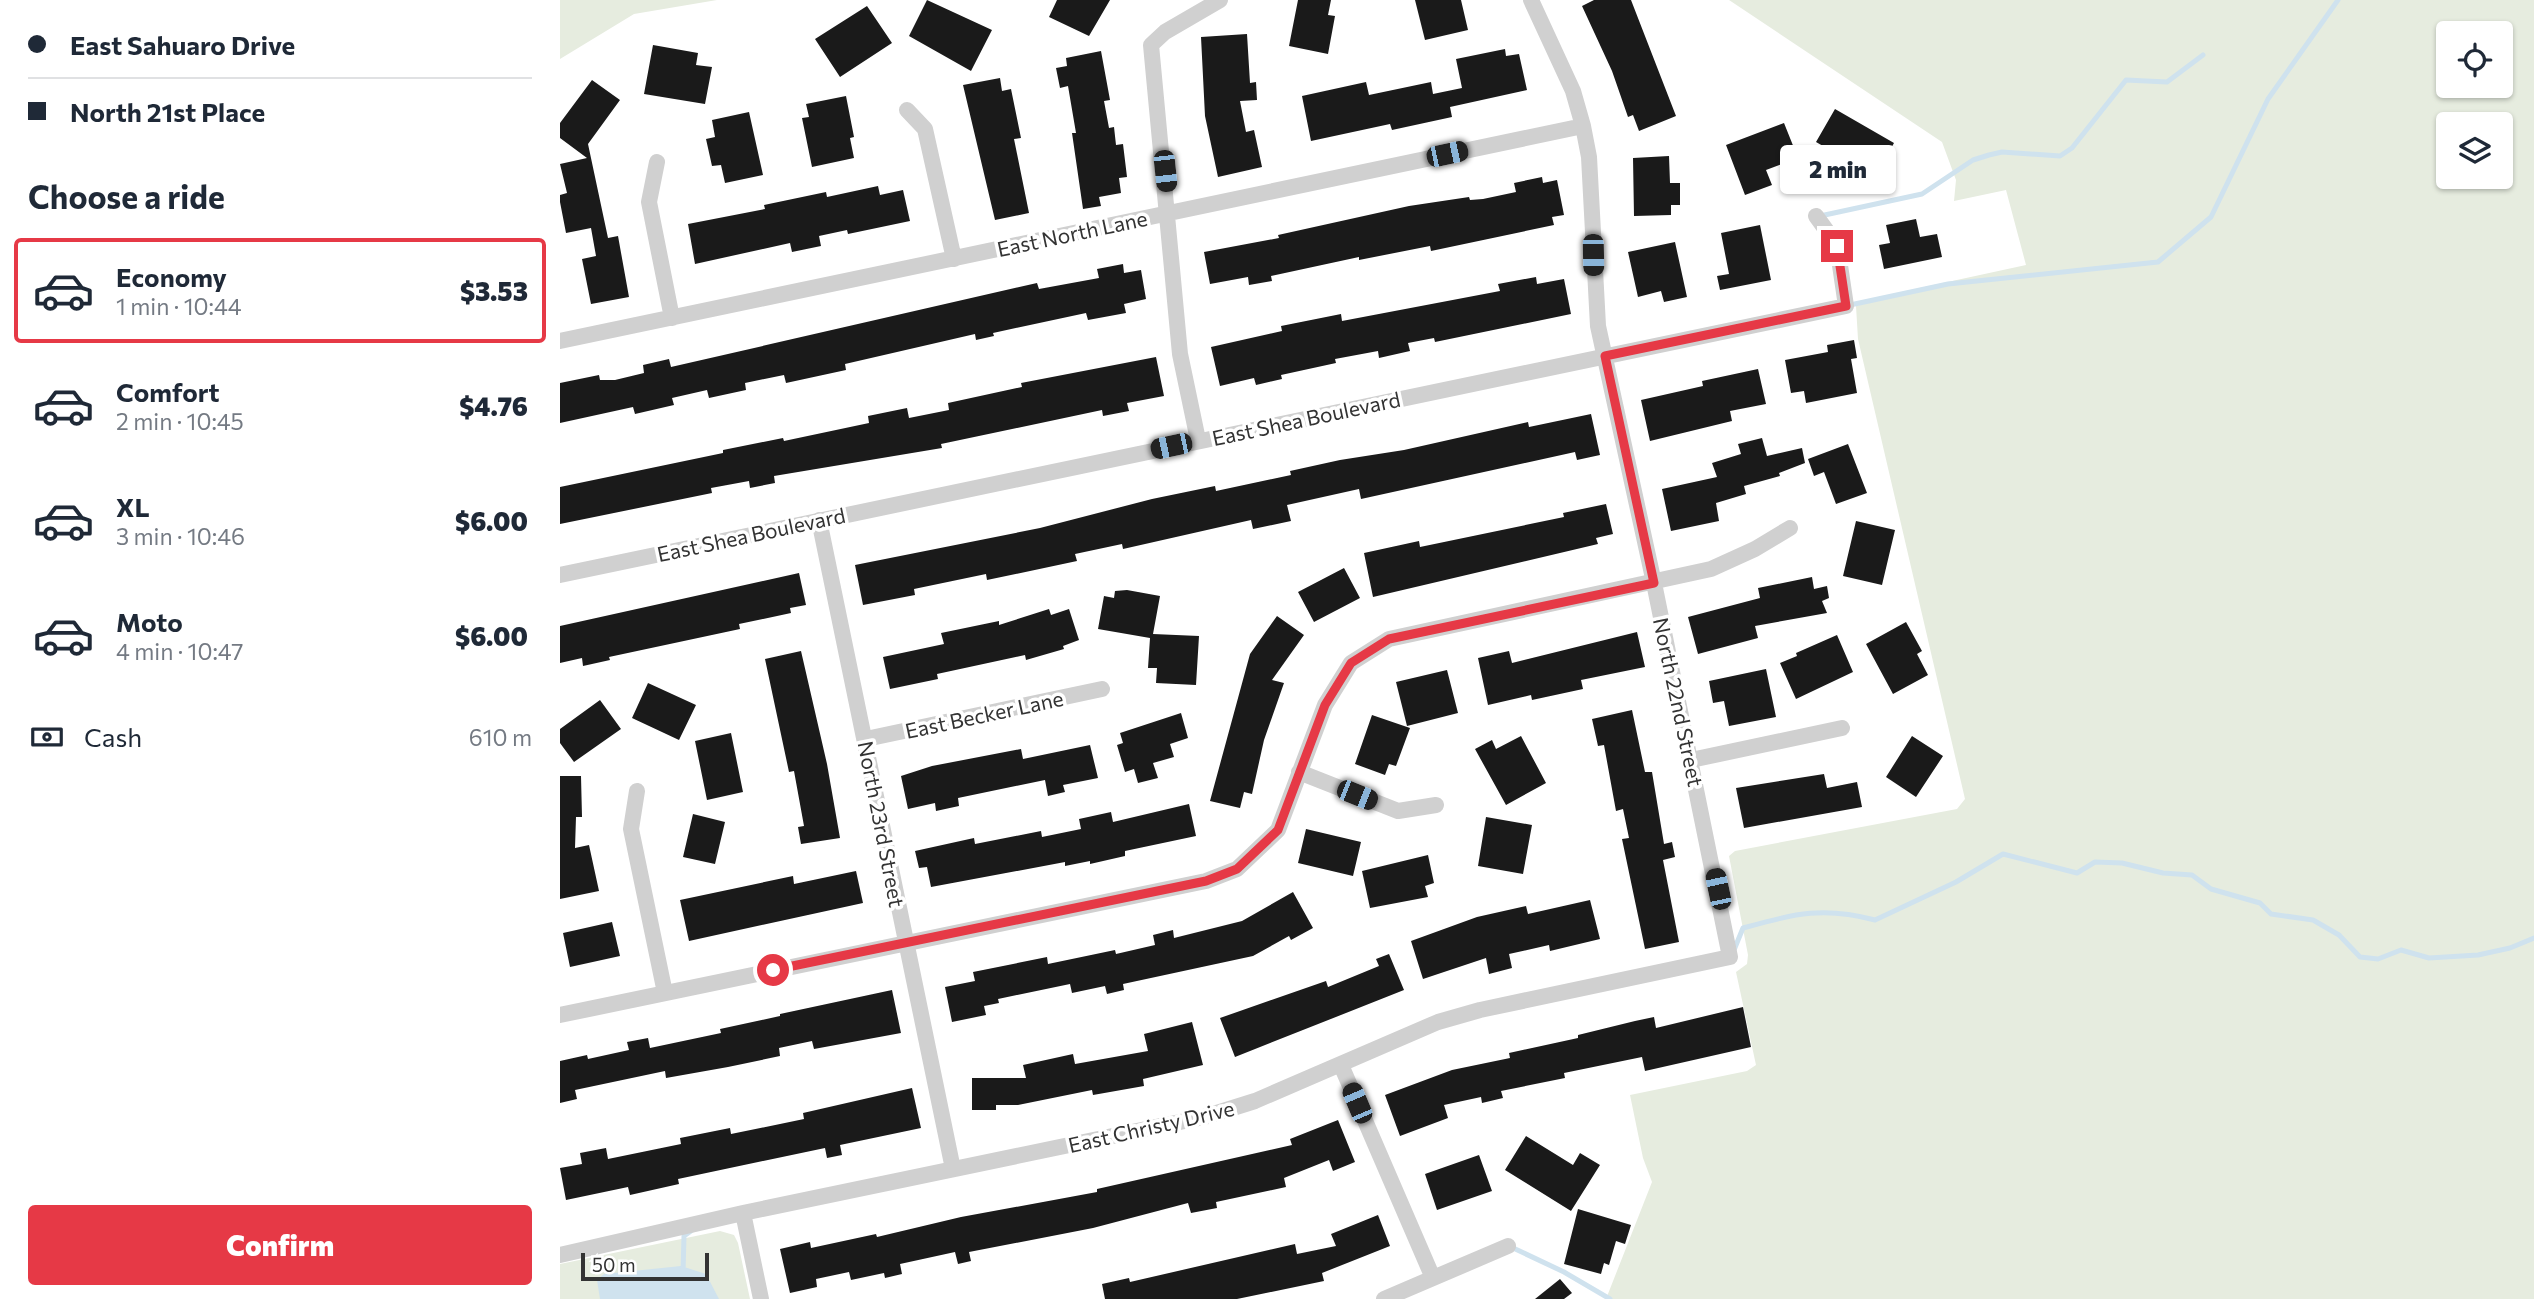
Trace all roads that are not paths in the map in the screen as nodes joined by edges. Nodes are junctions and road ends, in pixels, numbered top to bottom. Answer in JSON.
{"nodes":[{"id":1,"x":1220,"y":0,"type":"edge"},
{"id":2,"x":1531,"y":0,"type":"edge"},
{"id":3,"x":907,"y":110,"type":"dead end"},
{"id":4,"x":1583,"y":126,"type":"junction"},
{"id":5,"x":657,"y":162,"type":"dead end"},
{"id":6,"x":1169,"y":213,"type":"junction"},
{"id":7,"x":1816,"y":216,"type":"dead end"},
{"id":8,"x":954,"y":259,"type":"junction"},
{"id":9,"x":672,"y":318,"type":"junction"},
{"id":10,"x":560,"y":341,"type":"edge"},
{"id":11,"x":1605,"y":356,"type":"junction"},
{"id":12,"x":1198,"y":440,"type":"junction"},
{"id":13,"x":819,"y":520,"type":"junction"},
{"id":14,"x":1790,"y":528,"type":"dead end"},
{"id":15,"x":560,"y":575,"type":"edge"},
{"id":16,"x":1654,"y":583,"type":"junction"},
{"id":17,"x":1102,"y":689,"type":"dead end"},
{"id":18,"x":1842,"y":728,"type":"dead end"},
{"id":19,"x":866,"y":739,"type":"junction"},
{"id":20,"x":1691,"y":760,"type":"junction"},
{"id":21,"x":1299,"y":772,"type":"junction"},
{"id":22,"x":637,"y":791,"type":"dead end"},
{"id":23,"x":1436,"y":805,"type":"dead end"},
{"id":24,"x":904,"y":942,"type":"junction"},
{"id":25,"x":1730,"y":957,"type":"joint"},
{"id":26,"x":665,"y":993,"type":"junction"},
{"id":27,"x":560,"y":1015,"type":"edge"},
{"id":28,"x":1341,"y":1065,"type":"junction"},
{"id":29,"x":953,"y":1169,"type":"junction"},
{"id":30,"x":743,"y":1213,"type":"junction"},
{"id":31,"x":1508,"y":1245,"type":"dead end"},
{"id":32,"x":560,"y":1255,"type":"edge"},
{"id":33,"x":1433,"y":1278,"type":"junction"},
{"id":34,"x":761,"y":1299,"type":"edge"},
{"id":35,"x":1384,"y":1299,"type":"edge"}],
"edges":[{"from":1,"to":6,"type":"street"},
{"from":2,"to":4,"type":"street","name":"North 22nd Street"},
{"from":3,"to":8,"type":"street"},
{"from":4,"to":6,"type":"street","name":"East North Lane"},
{"from":4,"to":11,"type":"street","name":"North 22nd Street"},
{"from":5,"to":9,"type":"street"},
{"from":6,"to":8,"type":"street","name":"East North Lane"},
{"from":6,"to":12,"type":"street"},
{"from":7,"to":11,"type":"street","name":"East Shea Boulevard"},
{"from":8,"to":9,"type":"street","name":"East North Lane"},
{"from":9,"to":10,"type":"street","name":"East North Lane"},
{"from":11,"to":12,"type":"street","name":"East Shea Boulevard"},
{"from":11,"to":16,"type":"street","name":"North 22nd Street"},
{"from":12,"to":13,"type":"street","name":"East Shea Boulevard"},
{"from":13,"to":15,"type":"street","name":"East Shea Boulevard"},
{"from":13,"to":19,"type":"street","name":"North 23rd Street"},
{"from":14,"to":16,"type":"street"},
{"from":16,"to":20,"type":"street","name":"North 22nd Street"},
{"from":16,"to":21,"type":"street"},
{"from":17,"to":19,"type":"street","name":"East Becker Lane"},
{"from":18,"to":20,"type":"street"},
{"from":19,"to":24,"type":"street","name":"North 23rd Street"},
{"from":20,"to":25,"type":"street","name":"North 22nd Street"},
{"from":21,"to":23,"type":"street"},
{"from":21,"to":24,"type":"street"},
{"from":22,"to":26,"type":"street"},
{"from":24,"to":26,"type":"street"},
{"from":24,"to":29,"type":"street","name":"North 23rd Street"},
{"from":25,"to":28,"type":"street","name":"East Christy Drive"},
{"from":26,"to":27,"type":"street"},
{"from":28,"to":29,"type":"street","name":"East Christy Drive"},
{"from":28,"to":33,"type":"street"},
{"from":29,"to":30,"type":"street","name":"East Christy Drive"},
{"from":30,"to":32,"type":"street","name":"East Christy Drive"},
{"from":30,"to":34,"type":"street"},
{"from":31,"to":33,"type":"street"},
{"from":33,"to":35,"type":"street"}]}
